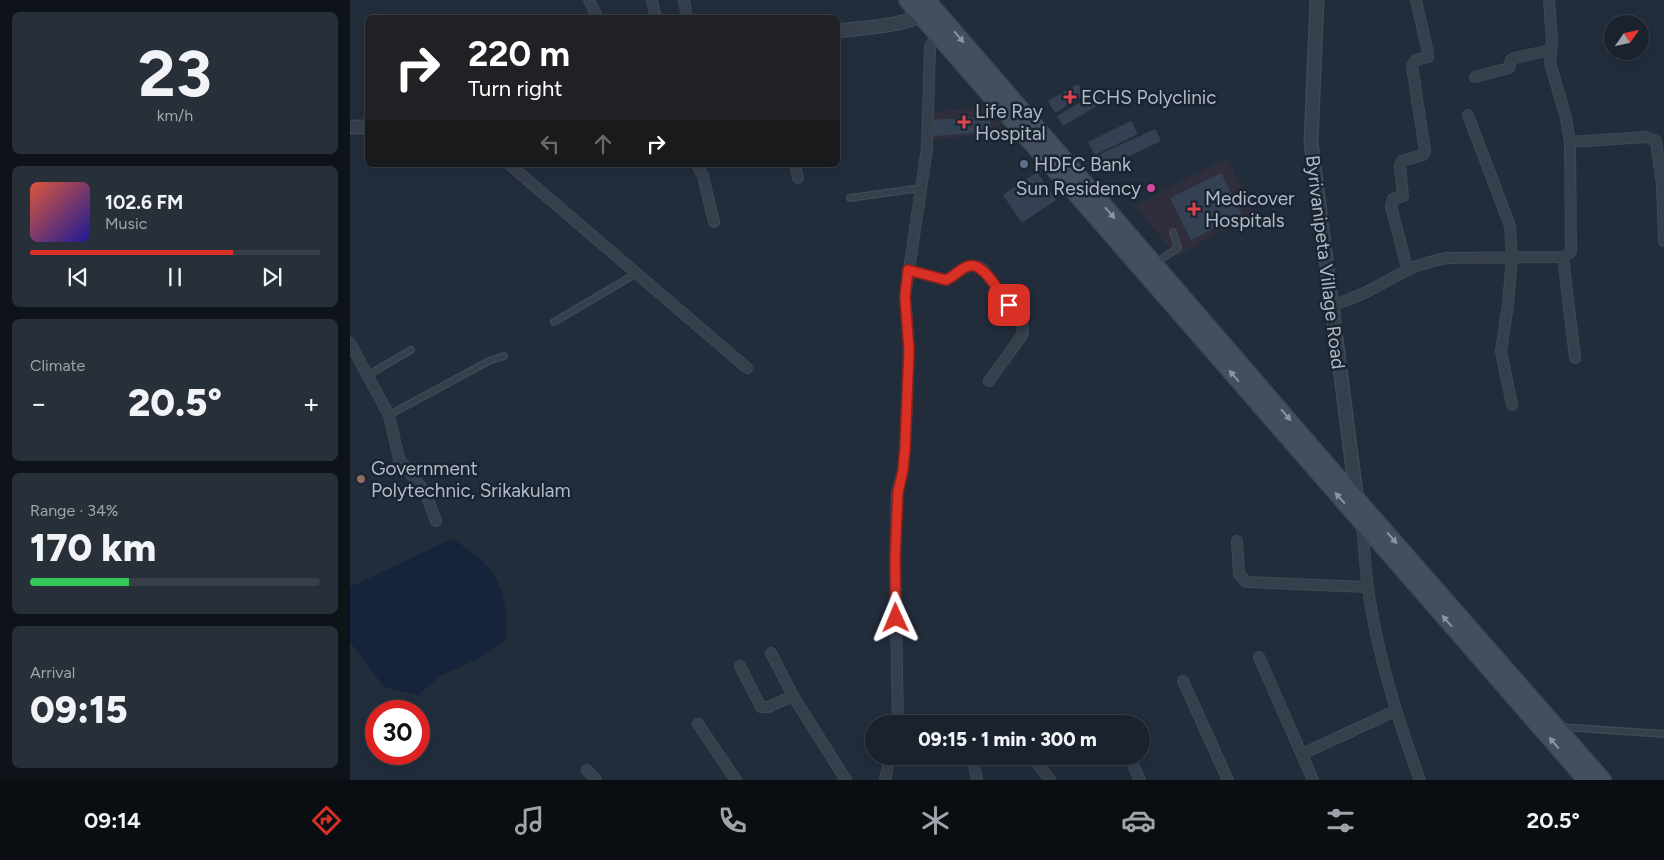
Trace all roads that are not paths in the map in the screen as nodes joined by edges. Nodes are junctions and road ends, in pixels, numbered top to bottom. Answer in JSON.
{"nodes":[{"id":1,"x":589,"y":0,"type":"edge"},
{"id":2,"x":652,"y":0,"type":"edge"},
{"id":3,"x":684,"y":0,"type":"edge"},
{"id":4,"x":907,"y":0,"type":"edge"},
{"id":5,"x":1317,"y":0,"type":"edge"},
{"id":6,"x":1416,"y":0,"type":"edge"},
{"id":7,"x":1549,"y":0,"type":"edge"},
{"id":8,"x":929,"y":6,"type":"edge"},
{"id":9,"x":596,"y":15,"type":"edge"},
{"id":10,"x":655,"y":15,"type":"edge"},
{"id":11,"x":686,"y":15,"type":"edge"},
{"id":12,"x":840,"y":30,"type":"edge"},
{"id":13,"x":937,"y":34,"type":"junction"},
{"id":14,"x":1551,"y":50,"type":"junction"},
{"id":15,"x":1475,"y":76,"type":"dead end"},
{"id":16,"x":1468,"y":115,"type":"dead end"},
{"id":17,"x":350,"y":127,"type":"edge"},
{"id":18,"x":365,"y":127,"type":"edge"},
{"id":19,"x":1570,"y":142,"type":"junction"},
{"id":20,"x":512,"y":167,"type":"edge"},
{"id":21,"x":698,"y":167,"type":"edge"},
{"id":22,"x":795,"y":167,"type":"edge"},
{"id":23,"x":798,"y":178,"type":"dead end"},
{"id":24,"x":921,"y":188,"type":"junction"},
{"id":25,"x":850,"y":198,"type":"dead end"},
{"id":26,"x":714,"y":222,"type":"dead end"},
{"id":27,"x":1173,"y":232,"type":"dead end"},
{"id":28,"x":1664,"y":241,"type":"edge"},
{"id":29,"x":1563,"y":257,"type":"junction"},
{"id":30,"x":1512,"y":259,"type":"junction"},
{"id":31,"x":1154,"y":264,"type":"junction"},
{"id":32,"x":1407,"y":268,"type":"junction"},
{"id":33,"x":908,"y":270,"type":"junction"},
{"id":34,"x":637,"y":273,"type":"junction"},
{"id":35,"x":1332,"y":306,"type":"junction"},
{"id":36,"x":554,"y":322,"type":"dead end"},
{"id":37,"x":350,"y":343,"type":"edge"},
{"id":38,"x":411,"y":350,"type":"dead end"},
{"id":39,"x":504,"y":356,"type":"dead end"},
{"id":40,"x":1575,"y":358,"type":"dead end"},
{"id":41,"x":747,"y":368,"type":"dead end"},
{"id":42,"x":368,"y":375,"type":"junction"},
{"id":43,"x":989,"y":381,"type":"dead end"},
{"id":44,"x":1512,"y":405,"type":"dead end"},
{"id":45,"x":389,"y":415,"type":"junction"},
{"id":46,"x":1356,"y":498,"type":"junction"},
{"id":47,"x":436,"y":521,"type":"dead end"},
{"id":48,"x":1362,"y":523,"type":"junction"},
{"id":49,"x":1237,"y":541,"type":"dead end"},
{"id":50,"x":1367,"y":587,"type":"junction"},
{"id":51,"x":771,"y":653,"type":"dead end"},
{"id":52,"x":1259,"y":657,"type":"dead end"},
{"id":53,"x":740,"y":666,"type":"dead end"},
{"id":54,"x":1183,"y":680,"type":"dead end"},
{"id":55,"x":793,"y":696,"type":"junction"},
{"id":56,"x":1395,"y":711,"type":"junction"},
{"id":57,"x":898,"y":715,"type":"edge"},
{"id":58,"x":698,"y":724,"type":"dead end"},
{"id":59,"x":1557,"y":727,"type":"junction"},
{"id":60,"x":1664,"y":734,"type":"edge"},
{"id":61,"x":1302,"y":754,"type":"junction"},
{"id":62,"x":888,"y":765,"type":"edge"},
{"id":63,"x":974,"y":765,"type":"edge"},
{"id":64,"x":1039,"y":765,"type":"edge"},
{"id":65,"x":1133,"y":765,"type":"edge"},
{"id":66,"x":587,"y":770,"type":"dead end"},
{"id":67,"x":596,"y":780,"type":"edge"},
{"id":68,"x":736,"y":780,"type":"edge"},
{"id":69,"x":846,"y":780,"type":"edge"},
{"id":70,"x":885,"y":780,"type":"edge"},
{"id":71,"x":977,"y":780,"type":"edge"},
{"id":72,"x":1050,"y":780,"type":"edge"},
{"id":73,"x":1140,"y":780,"type":"edge"},
{"id":74,"x":1228,"y":780,"type":"edge"},
{"id":75,"x":1313,"y":780,"type":"edge"},
{"id":76,"x":1420,"y":780,"type":"edge"},
{"id":77,"x":1586,"y":780,"type":"edge"},
{"id":78,"x":1603,"y":780,"type":"edge"}],
"edges":[{"from":1,"to":9,"type":"street"},
{"from":2,"to":10,"type":"street"},
{"from":3,"to":11,"type":"street"},
{"from":4,"to":8,"type":"main road"},
{"from":5,"to":35,"type":"street","name":"Byrivanipeta Village Road"},
{"from":6,"to":32,"type":"street"},
{"from":7,"to":14,"type":"street"},
{"from":8,"to":12,"type":"street"},
{"from":8,"to":13,"type":"main road"},
{"from":8,"to":31,"type":"main road","one_way":true},
{"from":13,"to":24,"type":"street"},
{"from":48,"to":13,"type":"main road","one_way":true},
{"from":14,"to":15,"type":"street"},
{"from":14,"to":19,"type":"street"},
{"from":16,"to":30,"type":"street"},
{"from":17,"to":18,"type":"street"},
{"from":19,"to":28,"type":"street"},
{"from":19,"to":29,"type":"street"},
{"from":20,"to":34,"type":"street"},
{"from":21,"to":26,"type":"street"},
{"from":22,"to":23,"type":"street"},
{"from":24,"to":25,"type":"lane"},
{"from":24,"to":33,"type":"street"},
{"from":27,"to":31,"type":"lane"},
{"from":29,"to":30,"type":"street"},
{"from":29,"to":40,"type":"street"},
{"from":30,"to":32,"type":"street"},
{"from":30,"to":44,"type":"street"},
{"from":31,"to":46,"type":"main road","one_way":true},
{"from":32,"to":35,"type":"street"},
{"from":33,"to":43,"type":"street"},
{"from":33,"to":57,"type":"street"},
{"from":34,"to":36,"type":"lane"},
{"from":34,"to":41,"type":"street"},
{"from":35,"to":46,"type":"street","name":"Byrivanipeta Village Road"},
{"from":37,"to":42,"type":"street"},
{"from":38,"to":42,"type":"lane"},
{"from":39,"to":45,"type":"lane"},
{"from":42,"to":45,"type":"street"},
{"from":45,"to":47,"type":"street"},
{"from":46,"to":48,"type":"street","name":"Byrivanipeta Village Road"},
{"from":46,"to":59,"type":"main road","one_way":true},
{"from":48,"to":50,"type":"street"},
{"from":77,"to":48,"type":"main road","one_way":true},
{"from":49,"to":50,"type":"street"},
{"from":50,"to":56,"type":"street"},
{"from":51,"to":55,"type":"street"},
{"from":52,"to":61,"type":"street"},
{"from":53,"to":55,"type":"street"},
{"from":54,"to":74,"type":"street"},
{"from":55,"to":69,"type":"street"},
{"from":56,"to":61,"type":"street"},
{"from":56,"to":76,"type":"street"},
{"from":58,"to":68,"type":"street"},
{"from":59,"to":60,"type":"lane"},
{"from":59,"to":78,"type":"main road"},
{"from":61,"to":75,"type":"street"},
{"from":62,"to":70,"type":"street"},
{"from":63,"to":71,"type":"street"},
{"from":64,"to":72,"type":"street"},
{"from":65,"to":73,"type":"street"},
{"from":66,"to":67,"type":"street"}]}
